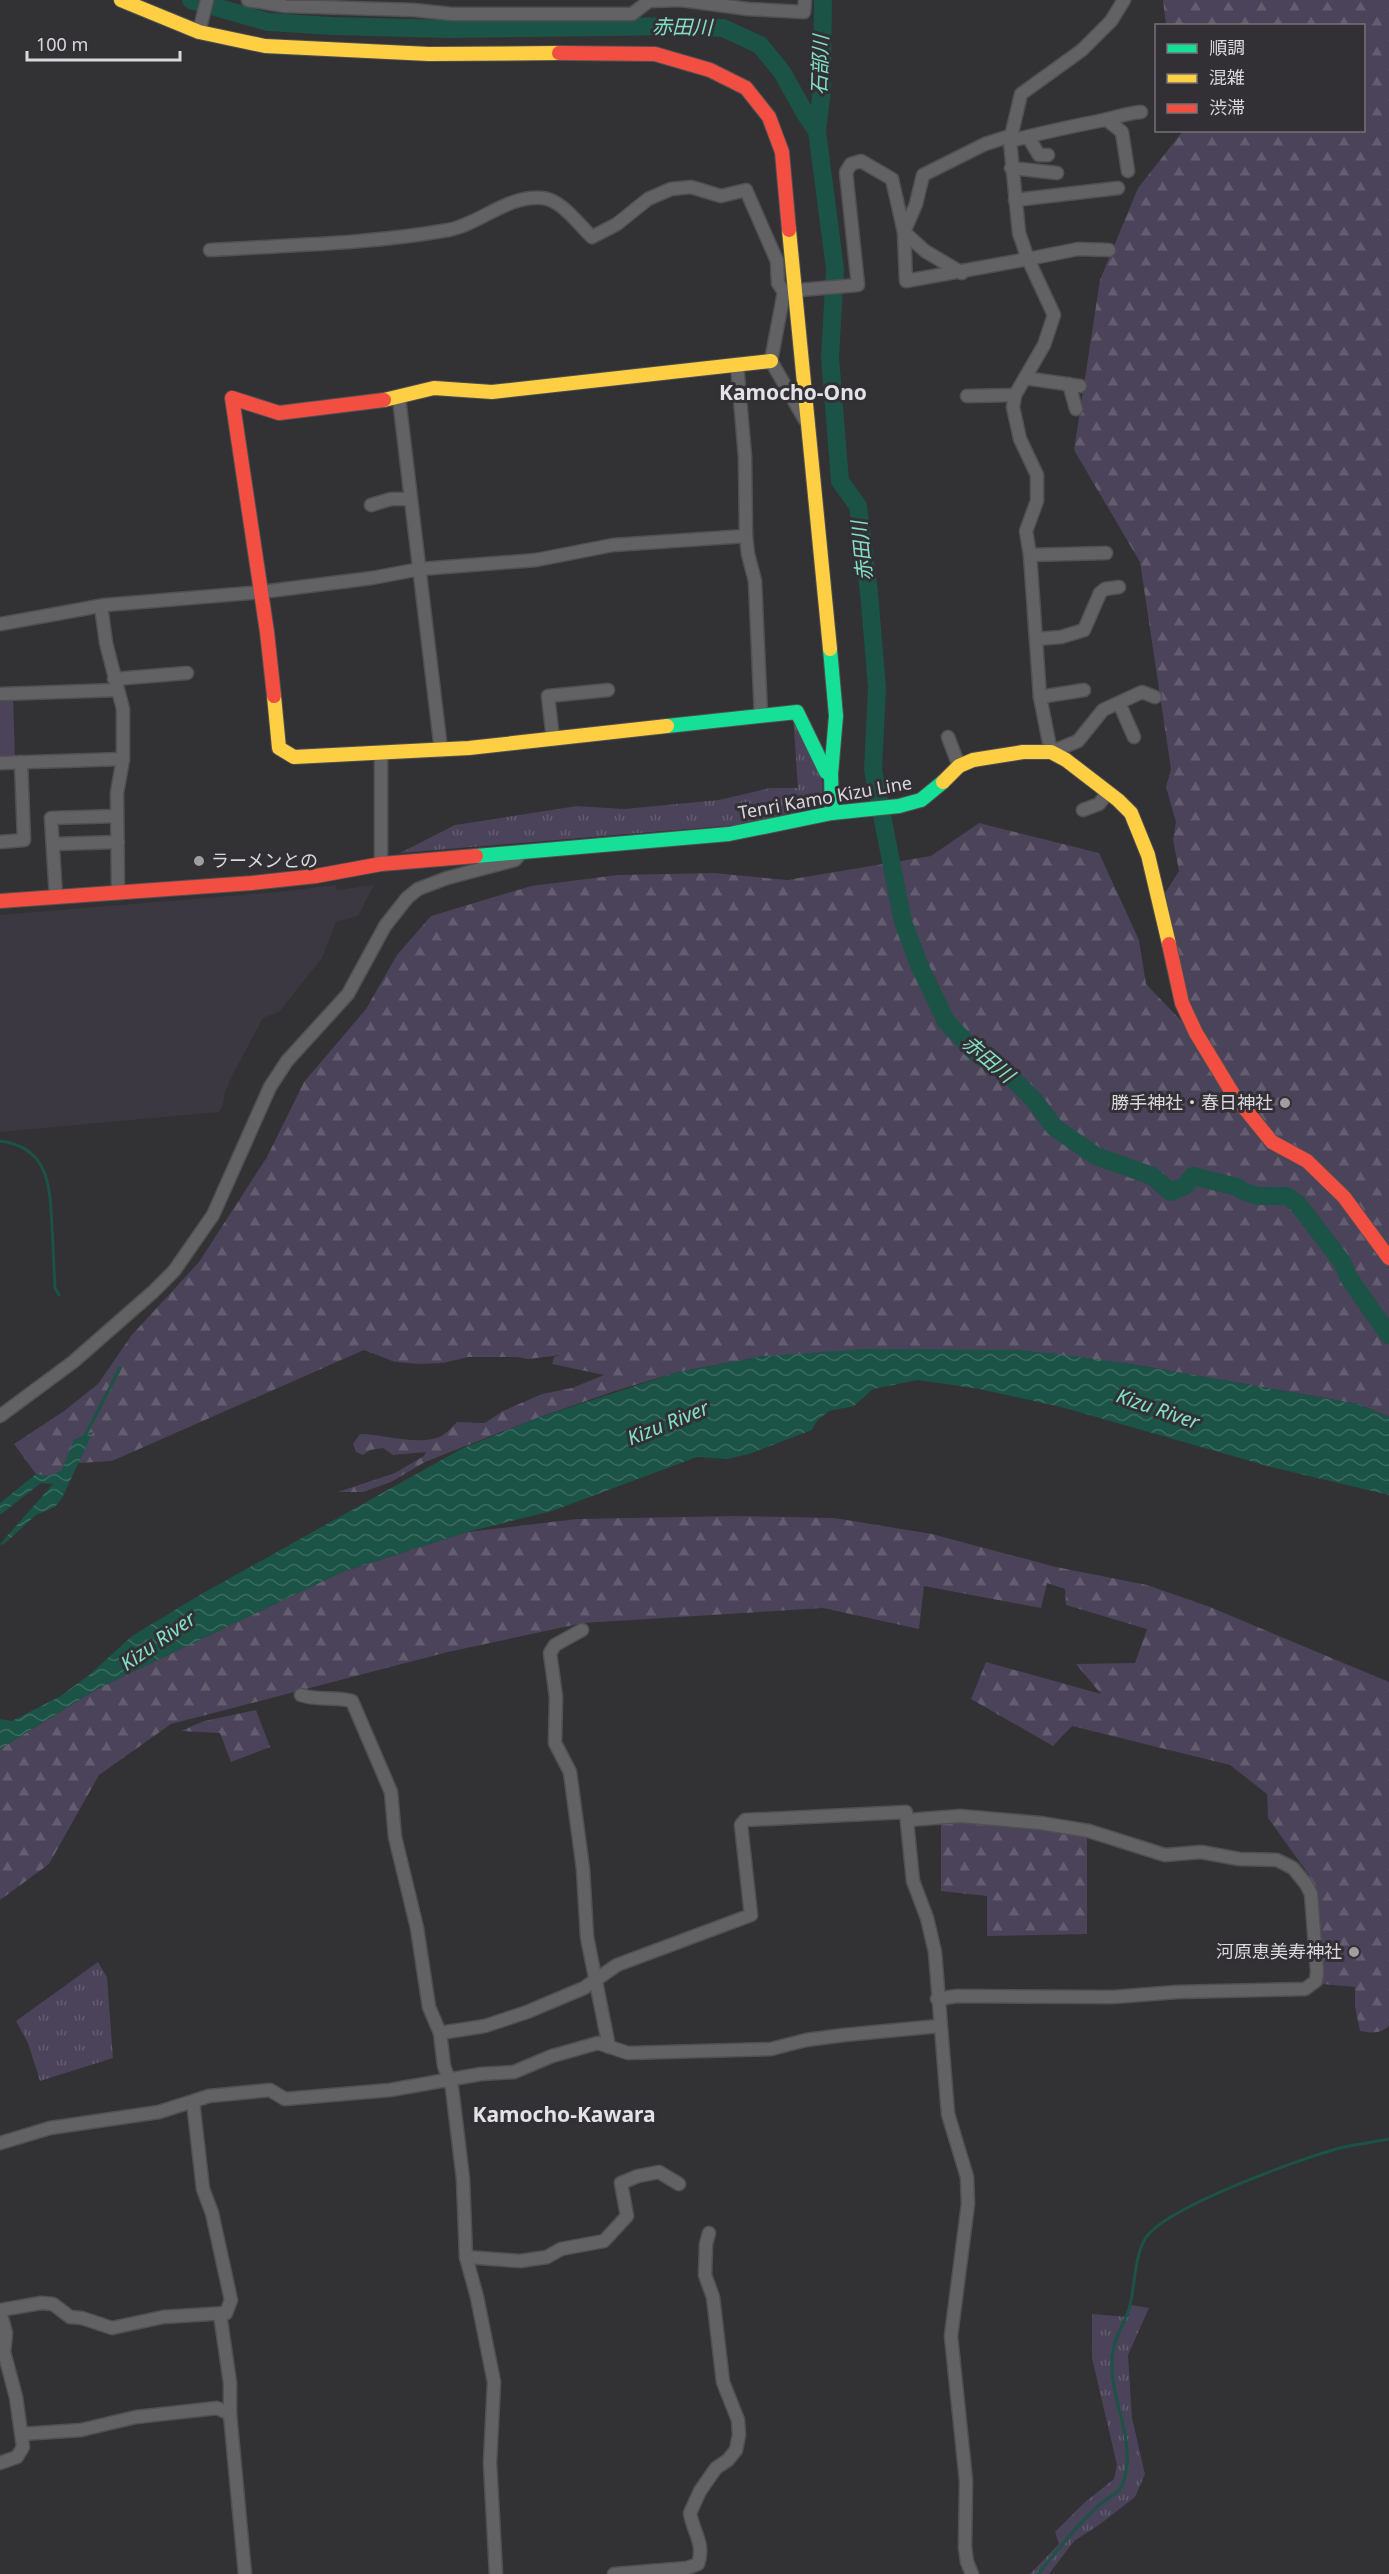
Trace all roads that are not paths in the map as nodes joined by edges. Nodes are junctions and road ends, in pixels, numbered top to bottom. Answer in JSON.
{"nodes":[{"id":1,"x":121,"y":0,"type":"edge"},
{"id":2,"x":207,"y":0,"type":"edge"},
{"id":3,"x":249,"y":0,"type":"edge"},
{"id":4,"x":805,"y":0,"type":"edge"},
{"id":5,"x":1124,"y":0,"type":"edge"},
{"id":6,"x":200,"y":29,"type":"junction"},
{"id":7,"x":1141,"y":112,"type":"dead end"},
{"id":8,"x":1107,"y":120,"type":"junction"},
{"id":9,"x":1028,"y":136,"type":"junction"},
{"id":10,"x":1010,"y":139,"type":"junction"},
{"id":11,"x":1048,"y":155,"type":"dead end"},
{"id":12,"x":1011,"y":168,"type":"junction"},
{"id":13,"x":1128,"y":171,"type":"dead end"},
{"id":14,"x":1057,"y":172,"type":"dead end"},
{"id":15,"x":1118,"y":188,"type":"dead end"},
{"id":16,"x":1015,"y":200,"type":"junction"},
{"id":17,"x":904,"y":232,"type":"junction"},
{"id":18,"x":210,"y":250,"type":"dead end"},
{"id":19,"x":1108,"y":250,"type":"dead end"},
{"id":20,"x":1028,"y":259,"type":"junction"},
{"id":21,"x":962,"y":273,"type":"junction"},
{"id":22,"x":789,"y":291,"type":"junction"},
{"id":23,"x":771,"y":361,"type":"junction"},
{"id":24,"x":737,"y":364,"type":"junction"},
{"id":25,"x":1025,"y":378,"type":"junction"},
{"id":26,"x":1015,"y":395,"type":"junction"},
{"id":27,"x":967,"y":396,"type":"dead end"},
{"id":28,"x":399,"y":398,"type":"junction"},
{"id":29,"x":1076,"y":409,"type":"dead end"},
{"id":30,"x":807,"y":423,"type":"junction"},
{"id":31,"x":411,"y":499,"type":"junction"},
{"id":32,"x":371,"y":505,"type":"dead end"},
{"id":33,"x":746,"y":536,"type":"junction"},
{"id":34,"x":1106,"y":553,"type":"dead end"},
{"id":35,"x":1030,"y":555,"type":"junction"},
{"id":36,"x":420,"y":569,"type":"junction"},
{"id":37,"x":1119,"y":587,"type":"dead end"},
{"id":38,"x":261,"y":592,"type":"junction"},
{"id":39,"x":101,"y":606,"type":"junction"},
{"id":40,"x":0,"y":624,"type":"edge"},
{"id":41,"x":1036,"y":639,"type":"junction"},
{"id":42,"x":187,"y":673,"type":"dead end"},
{"id":43,"x":115,"y":684,"type":"junction"},
{"id":44,"x":608,"y":690,"type":"dead end"},
{"id":45,"x":1084,"y":690,"type":"dead end"},
{"id":46,"x":0,"y":694,"type":"edge"},
{"id":47,"x":1040,"y":697,"type":"junction"},
{"id":48,"x":1155,"y":697,"type":"dead end"},
{"id":49,"x":1119,"y":703,"type":"junction"},
{"id":50,"x":761,"y":716,"type":"junction"},
{"id":51,"x":948,"y":737,"type":"dead end"},
{"id":52,"x":1134,"y":737,"type":"dead end"},
{"id":53,"x":553,"y":739,"type":"junction"},
{"id":54,"x":441,"y":750,"type":"junction"},
{"id":55,"x":1051,"y":752,"type":"junction"},
{"id":56,"x":381,"y":753,"type":"junction"},
{"id":57,"x":123,"y":759,"type":"junction"},
{"id":58,"x":21,"y":762,"type":"junction"},
{"id":59,"x":0,"y":763,"type":"edge"},
{"id":60,"x":959,"y":766,"type":"junction"},
{"id":61,"x":831,"y":774,"type":"junction"},
{"id":62,"x":1108,"y":792,"type":"junction"},
{"id":63,"x":1083,"y":810,"type":"dead end"},
{"id":64,"x":832,"y":813,"type":"junction"},
{"id":65,"x":117,"y":816,"type":"junction"},
{"id":66,"x":0,"y":842,"type":"edge"},
{"id":67,"x":118,"y":842,"type":"junction"},
{"id":68,"x":53,"y":844,"type":"junction"},
{"id":69,"x":521,"y":853,"type":"junction"},
{"id":70,"x":381,"y":864,"type":"junction"},
{"id":71,"x":118,"y":892,"type":"junction"},
{"id":72,"x":56,"y":897,"type":"junction"},
{"id":73,"x":0,"y":901,"type":"edge"},
{"id":74,"x":1389,"y":1258,"type":"edge"},
{"id":75,"x":0,"y":1416,"type":"edge"},
{"id":76,"x":582,"y":1630,"type":"dead end"},
{"id":77,"x":301,"y":1695,"type":"dead end"},
{"id":78,"x":908,"y":1820,"type":"junction"},
{"id":79,"x":594,"y":1981,"type":"junction"},
{"id":80,"x":937,"y":1999,"type":"junction"},
{"id":81,"x":939,"y":2026,"type":"junction"},
{"id":82,"x":440,"y":2033,"type":"junction"},
{"id":83,"x":609,"y":2047,"type":"junction"},
{"id":84,"x":450,"y":2081,"type":"junction"},
{"id":85,"x":193,"y":2102,"type":"junction"},
{"id":86,"x":0,"y":2143,"type":"edge"},
{"id":87,"x":679,"y":2184,"type":"dead end"},
{"id":88,"x":709,"y":2233,"type":"dead end"},
{"id":89,"x":466,"y":2257,"type":"junction"},
{"id":90,"x":0,"y":2314,"type":"edge"},
{"id":91,"x":220,"y":2314,"type":"junction"},
{"id":92,"x":2,"y":2353,"type":"edge"},
{"id":93,"x":230,"y":2414,"type":"junction"},
{"id":94,"x":22,"y":2434,"type":"junction"},
{"id":95,"x":0,"y":2463,"type":"edge"},
{"id":96,"x":245,"y":2574,"type":"edge"},
{"id":97,"x":496,"y":2574,"type":"edge"},
{"id":98,"x":614,"y":2574,"type":"edge"},
{"id":99,"x":972,"y":2574,"type":"edge"}],
"edges":[{"from":1,"to":6,"type":"street"},
{"from":2,"to":6,"type":"street"},
{"from":3,"to":4,"type":"street"},
{"from":5,"to":10,"type":"street"},
{"from":6,"to":22,"type":"street"},
{"from":7,"to":8,"type":"street"},
{"from":8,"to":9,"type":"street"},
{"from":8,"to":13,"type":"street"},
{"from":9,"to":10,"type":"street"},
{"from":9,"to":11,"type":"street"},
{"from":10,"to":12,"type":"street"},
{"from":10,"to":17,"type":"street"},
{"from":12,"to":14,"type":"street"},
{"from":12,"to":16,"type":"street"},
{"from":15,"to":16,"type":"street"},
{"from":16,"to":20,"type":"street"},
{"from":17,"to":21,"type":"street"},
{"from":17,"to":21,"type":"street"},
{"from":17,"to":22,"type":"street"},
{"from":18,"to":22,"type":"street"},
{"from":19,"to":20,"type":"street"},
{"from":20,"to":21,"type":"street"},
{"from":20,"to":25,"type":"street"},
{"from":22,"to":23,"type":"street"},
{"from":22,"to":30,"type":"street"},
{"from":23,"to":24,"type":"street"},
{"from":23,"to":30,"type":"street"},
{"from":24,"to":28,"type":"street"},
{"from":24,"to":33,"type":"street"},
{"from":25,"to":26,"type":"street"},
{"from":25,"to":29,"type":"street"},
{"from":26,"to":27,"type":"street"},
{"from":26,"to":35,"type":"street"},
{"from":28,"to":31,"type":"street"},
{"from":28,"to":38,"type":"street"},
{"from":30,"to":61,"type":"street"},
{"from":31,"to":32,"type":"street"},
{"from":31,"to":36,"type":"street"},
{"from":33,"to":36,"type":"street"},
{"from":33,"to":50,"type":"street"},
{"from":34,"to":35,"type":"street"},
{"from":35,"to":41,"type":"street"},
{"from":36,"to":38,"type":"street"},
{"from":36,"to":54,"type":"street"},
{"from":37,"to":41,"type":"street"},
{"from":38,"to":39,"type":"street"},
{"from":38,"to":56,"type":"street"},
{"from":39,"to":40,"type":"street"},
{"from":39,"to":43,"type":"street"},
{"from":41,"to":47,"type":"street"},
{"from":42,"to":43,"type":"street"},
{"from":43,"to":46,"type":"street"},
{"from":43,"to":57,"type":"street"},
{"from":44,"to":53,"type":"street"},
{"from":45,"to":47,"type":"street"},
{"from":47,"to":55,"type":"street"},
{"from":48,"to":49,"type":"street"},
{"from":49,"to":52,"type":"street"},
{"from":49,"to":55,"type":"street"},
{"from":50,"to":53,"type":"street"},
{"from":50,"to":61,"type":"street"},
{"from":51,"to":60,"type":"street"},
{"from":53,"to":54,"type":"street"},
{"from":54,"to":56,"type":"street"},
{"from":55,"to":60,"type":"street","name":"Tenri Kamo Kizu Line"},
{"from":55,"to":62,"type":"street"},
{"from":56,"to":70,"type":"street"},
{"from":57,"to":58,"type":"street"},
{"from":57,"to":65,"type":"street"},
{"from":58,"to":59,"type":"street"},
{"from":58,"to":66,"type":"street"},
{"from":60,"to":64,"type":"street","name":"Tenri Kamo Kizu Line"},
{"from":61,"to":64,"type":"street"},
{"from":62,"to":63,"type":"street"},
{"from":62,"to":74,"type":"street"},
{"from":64,"to":69,"type":"street","name":"Tenri Kamo Kizu Line"},
{"from":65,"to":67,"type":"street"},
{"from":65,"to":68,"type":"street"},
{"from":67,"to":68,"type":"street"},
{"from":67,"to":71,"type":"street"},
{"from":68,"to":72,"type":"street"},
{"from":69,"to":70,"type":"street","name":"Tenri Kamo Kizu Line"},
{"from":69,"to":75,"type":"street"},
{"from":70,"to":71,"type":"street","name":"Tenri Kamo Kizu Line"},
{"from":71,"to":72,"type":"street","name":"Tenri Kamo Kizu Line"},
{"from":72,"to":73,"type":"street","name":"Tenri Kamo Kizu Line"},
{"from":76,"to":79,"type":"street"},
{"from":77,"to":82,"type":"street"},
{"from":78,"to":79,"type":"street"},
{"from":78,"to":80,"type":"street"},
{"from":78,"to":80,"type":"street"},
{"from":79,"to":82,"type":"street"},
{"from":79,"to":83,"type":"street"},
{"from":80,"to":81,"type":"street"},
{"from":81,"to":83,"type":"street"},
{"from":81,"to":99,"type":"street"},
{"from":82,"to":84,"type":"street"},
{"from":83,"to":84,"type":"street"},
{"from":84,"to":85,"type":"street"},
{"from":84,"to":89,"type":"street"},
{"from":85,"to":86,"type":"street"},
{"from":85,"to":91,"type":"street"},
{"from":87,"to":89,"type":"street"},
{"from":88,"to":98,"type":"street"},
{"from":89,"to":97,"type":"street"},
{"from":90,"to":91,"type":"street"},
{"from":90,"to":92,"type":"street"},
{"from":91,"to":93,"type":"street"},
{"from":92,"to":94,"type":"street"},
{"from":93,"to":94,"type":"street"},
{"from":93,"to":96,"type":"street"},
{"from":94,"to":95,"type":"street"}]}
